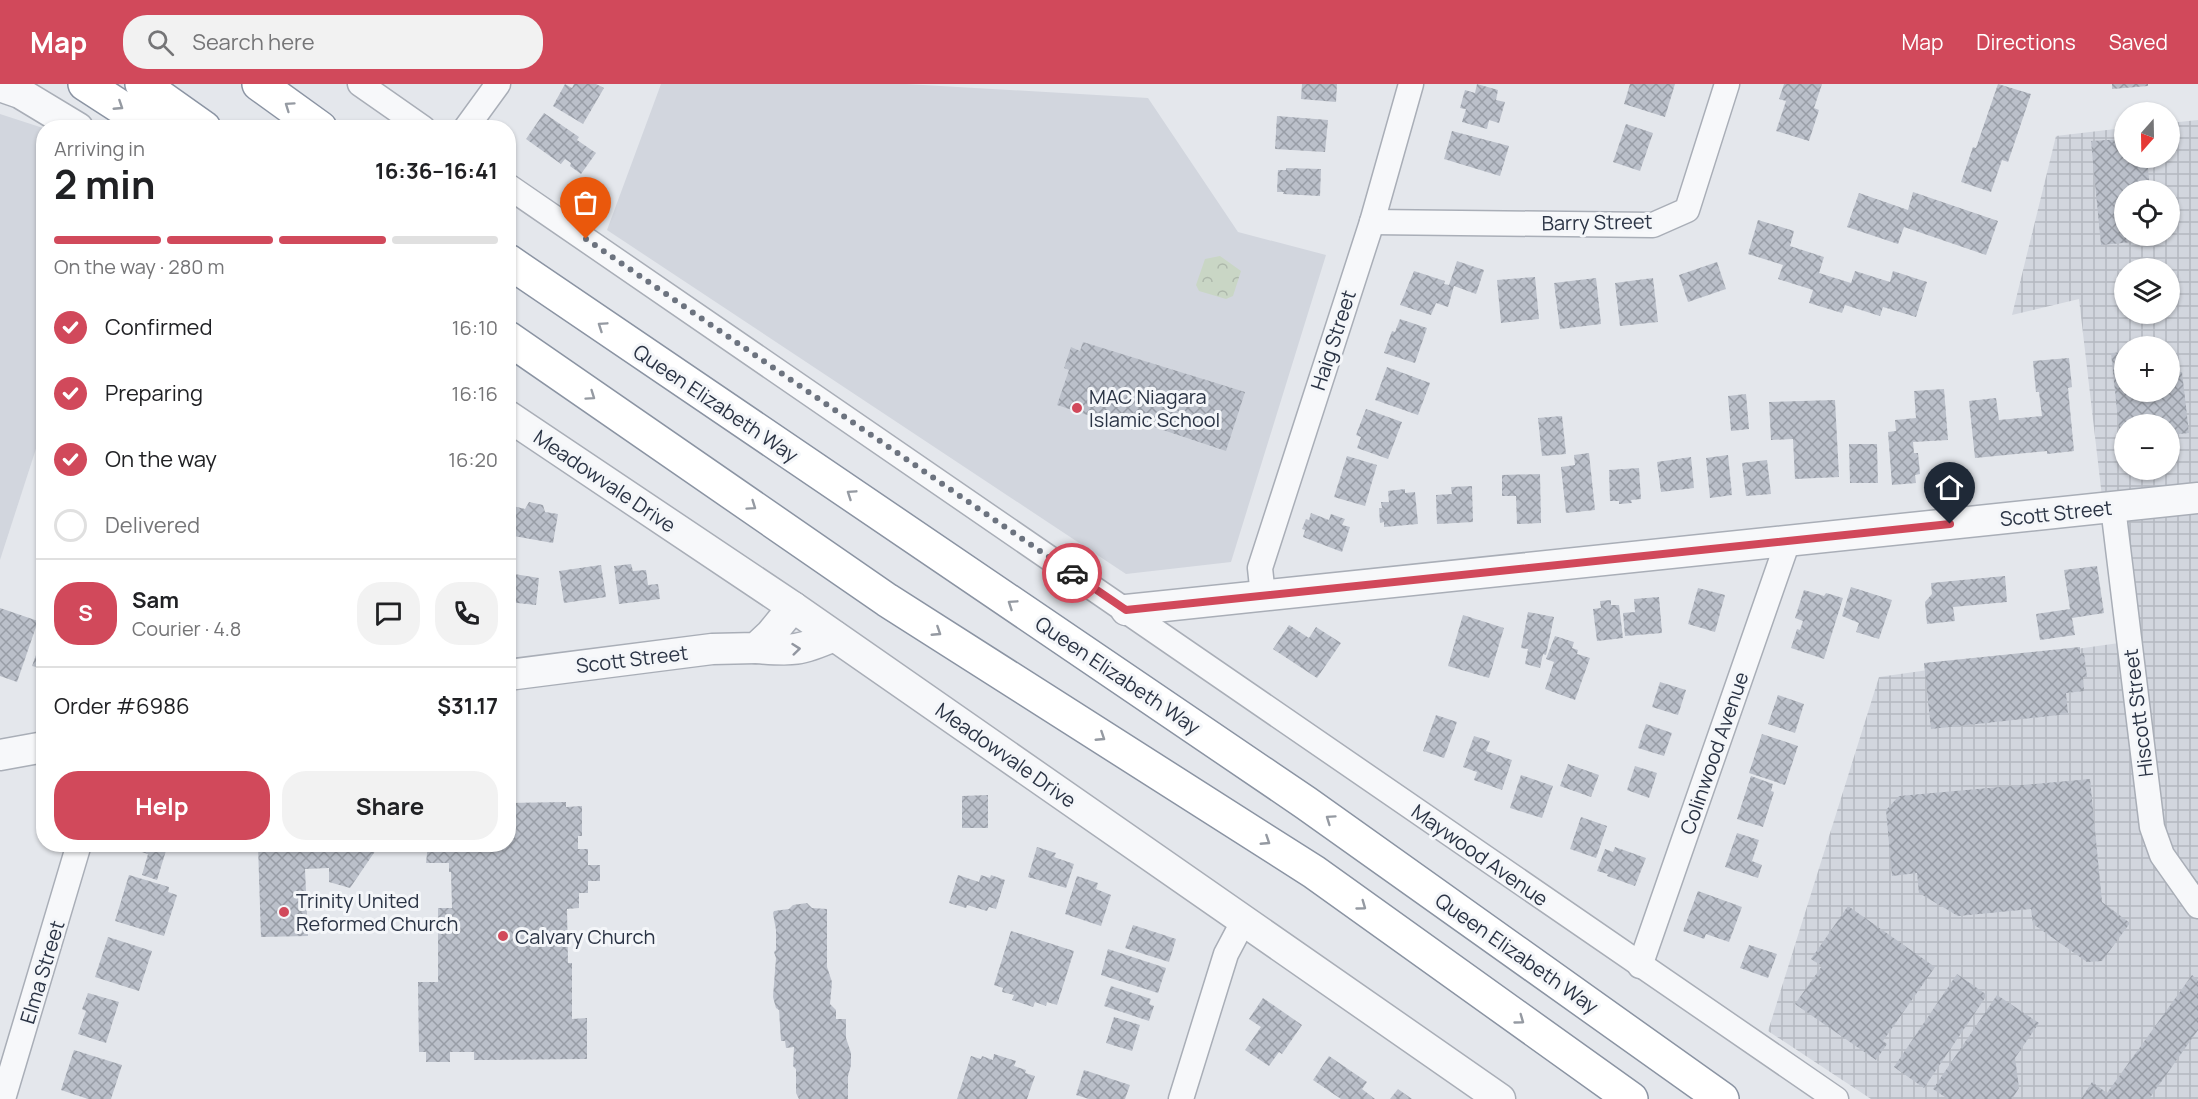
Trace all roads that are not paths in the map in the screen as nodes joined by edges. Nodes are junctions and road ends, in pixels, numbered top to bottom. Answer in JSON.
{"nodes":[{"id":1,"x":85,"y":84,"type":"edge"},
{"id":2,"x":142,"y":84,"type":"edge"},
{"id":3,"x":259,"y":84,"type":"edge"},
{"id":4,"x":360,"y":84,"type":"edge"},
{"id":5,"x":498,"y":84,"type":"edge"},
{"id":6,"x":1411,"y":84,"type":"edge"},
{"id":7,"x":1727,"y":84,"type":"edge"},
{"id":8,"x":0,"y":86,"type":"edge"},
{"id":9,"x":65,"y":120,"type":"edge"},
{"id":10,"x":141,"y":120,"type":"edge"},
{"id":11,"x":193,"y":120,"type":"edge"},
{"id":12,"x":309,"y":120,"type":"edge"},
{"id":13,"x":412,"y":120,"type":"edge"},
{"id":14,"x":472,"y":120,"type":"edge"},
{"id":15,"x":516,"y":191,"type":"edge"},
{"id":16,"x":1372,"y":222,"type":"junction"},
{"id":17,"x":516,"y":266,"type":"edge"},
{"id":18,"x":516,"y":344,"type":"edge"},
{"id":19,"x":516,"y":421,"type":"edge"},
{"id":20,"x":2198,"y":498,"type":"edge"},
{"id":21,"x":2113,"y":507,"type":"junction"},
{"id":22,"x":1788,"y":541,"type":"junction"},
{"id":23,"x":1263,"y":596,"type":"junction"},
{"id":24,"x":793,"y":608,"type":"junction"},
{"id":25,"x":1126,"y":610,"type":"junction"},
{"id":26,"x":834,"y":636,"type":"junction"},
{"id":27,"x":756,"y":648,"type":"junction"},
{"id":28,"x":516,"y":674,"type":"edge"},
{"id":29,"x":36,"y":748,"type":"edge"},
{"id":30,"x":0,"y":755,"type":"edge"},
{"id":31,"x":77,"y":852,"type":"edge"},
{"id":32,"x":1377,"y":853,"type":"junction"},
{"id":33,"x":2198,"y":906,"type":"edge"},
{"id":34,"x":1244,"y":920,"type":"junction"},
{"id":35,"x":1640,"y":966,"type":"junction"},
{"id":36,"x":3,"y":1099,"type":"edge"},
{"id":37,"x":1181,"y":1099,"type":"edge"},
{"id":38,"x":1500,"y":1099,"type":"edge"},
{"id":39,"x":1631,"y":1099,"type":"edge"},
{"id":40,"x":1722,"y":1099,"type":"edge"},
{"id":41,"x":1746,"y":1099,"type":"edge"},
{"id":42,"x":1836,"y":1099,"type":"edge"}],
"edges":[{"from":1,"to":10,"type":"highway","one_way":true},
{"from":2,"to":11,"type":"highway"},
{"from":12,"to":3,"type":"highway","one_way":true},
{"from":4,"to":13,"type":"street"},
{"from":5,"to":14,"type":"street"},
{"from":6,"to":16,"type":"street","name":"Haig Street"},
{"from":7,"to":16,"type":"street","name":"Barry Street"},
{"from":8,"to":9,"type":"street"},
{"from":15,"to":25,"type":"street","name":"Maywood Avenue"},
{"from":16,"to":23,"type":"street","name":"Haig Street"},
{"from":32,"to":17,"type":"highway","name":"Queen Elizabeth Way","one_way":true},
{"from":18,"to":39,"type":"highway","one_way":true},
{"from":19,"to":24,"type":"street","name":"Meadowvale Drive"},
{"from":20,"to":21,"type":"street","name":"Scott Street"},
{"from":21,"to":22,"type":"street","name":"Scott Street"},
{"from":21,"to":33,"type":"street","name":"Hiscott Street"},
{"from":22,"to":23,"type":"street","name":"Scott Street"},
{"from":22,"to":35,"type":"street","name":"Colinwood Avenue"},
{"from":23,"to":25,"type":"street","name":"Scott Street"},
{"from":24,"to":26,"type":"street","name":"Meadowvale Drive"},
{"from":24,"to":27,"type":"street"},
{"from":25,"to":35,"type":"street","name":"Maywood Avenue"},
{"from":27,"to":26,"type":"street","name":"Scott Street","one_way":true},
{"from":26,"to":34,"type":"street","name":"Meadowvale Drive"},
{"from":27,"to":28,"type":"street","name":"Scott Street"},
{"from":29,"to":30,"type":"street"},
{"from":31,"to":36,"type":"street","name":"Elma Street"},
{"from":32,"to":40,"type":"highway","name":"Queen Elizabeth Way"},
{"from":32,"to":41,"type":"highway"},
{"from":34,"to":37,"type":"street"},
{"from":34,"to":38,"type":"street","name":"Meadowvale Drive"},
{"from":35,"to":42,"type":"street","name":"Maywood Avenue"}]}
